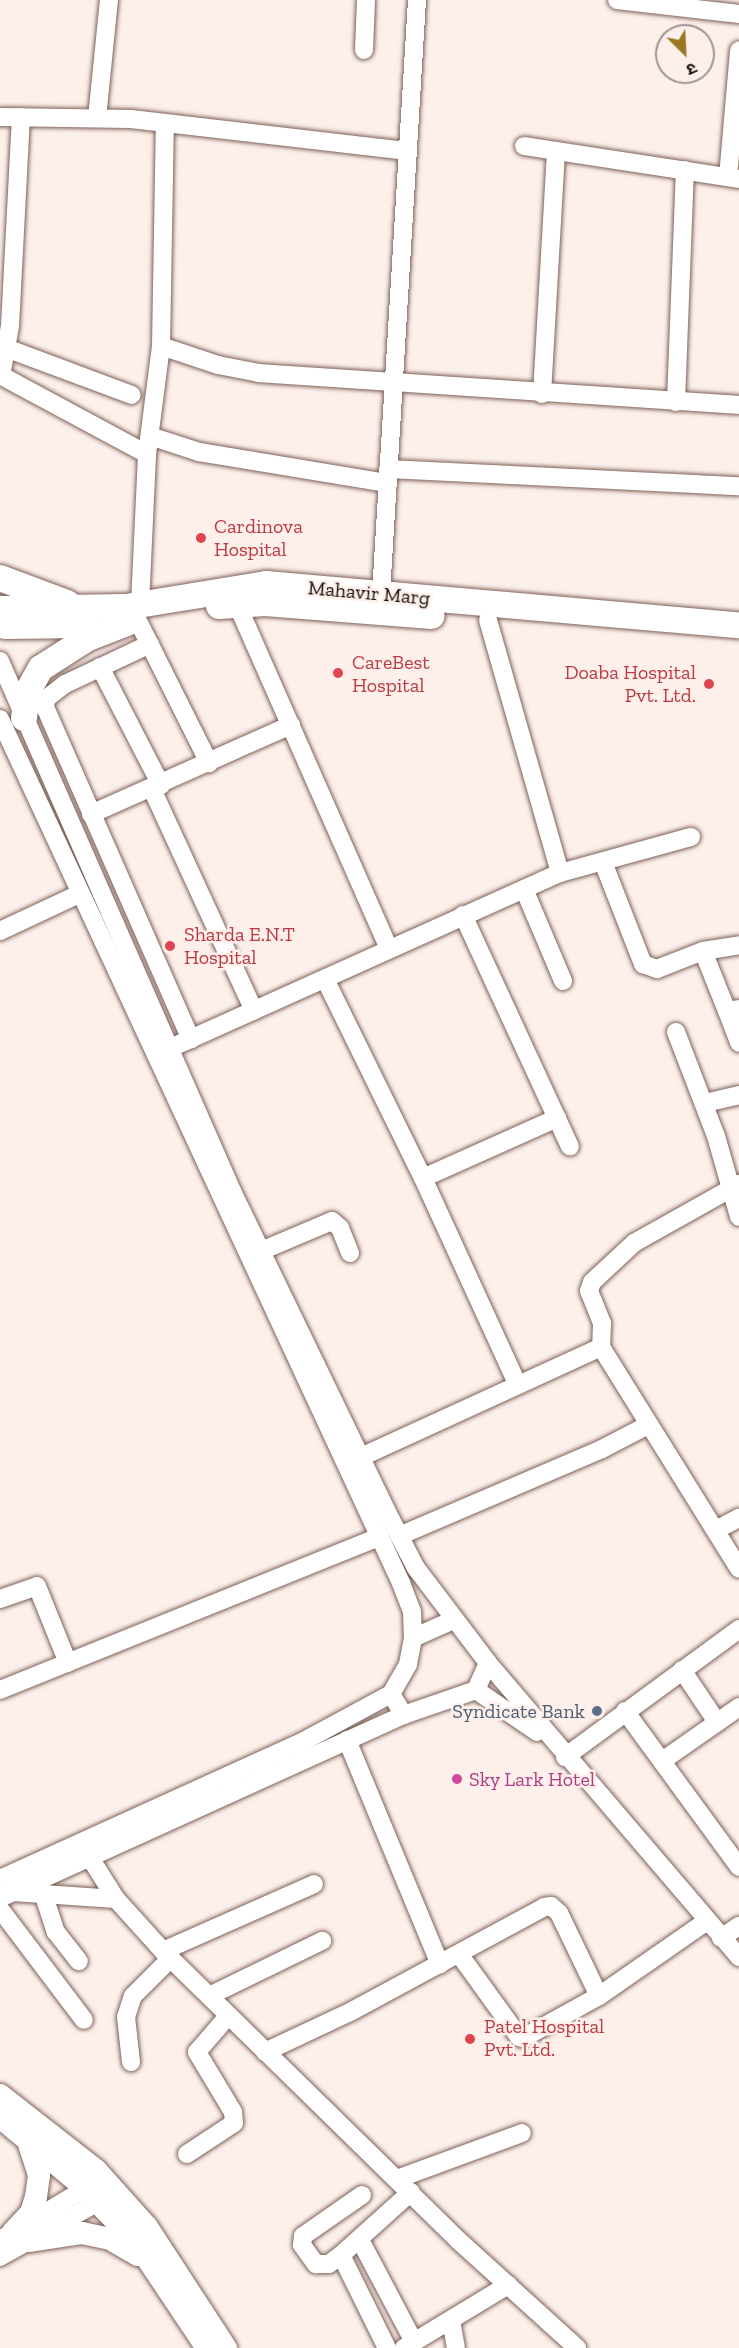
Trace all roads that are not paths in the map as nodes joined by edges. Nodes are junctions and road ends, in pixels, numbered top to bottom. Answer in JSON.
{"nodes":[{"id":1,"x":109,"y":0,"type":"edge"},
{"id":2,"x":366,"y":0,"type":"edge"},
{"id":3,"x":417,"y":0,"type":"edge"},
{"id":4,"x":617,"y":0,"type":"edge"},
{"id":5,"x":739,"y":14,"type":"edge"},
{"id":6,"x":364,"y":50,"type":"dead end"},
{"id":7,"x":739,"y":50,"type":"edge"},
{"id":8,"x":0,"y":117,"type":"edge"},
{"id":9,"x":21,"y":117,"type":"junction"},
{"id":10,"x":97,"y":118,"type":"junction"},
{"id":11,"x":165,"y":123,"type":"junction"},
{"id":12,"x":524,"y":146,"type":"dead end"},
{"id":13,"x":408,"y":151,"type":"junction"},
{"id":14,"x":556,"y":151,"type":"junction"},
{"id":15,"x":685,"y":170,"type":"junction"},
{"id":16,"x":733,"y":178,"type":"edge"},
{"id":17,"x":5,"y":324,"type":"edge"},
{"id":18,"x":161,"y":346,"type":"junction"},
{"id":19,"x":6,"y":348,"type":"junction"},
{"id":20,"x":1,"y":376,"type":"edge"},
{"id":21,"x":392,"y":382,"type":"junction"},
{"id":22,"x":542,"y":394,"type":"junction"},
{"id":23,"x":132,"y":395,"type":"dead end"},
{"id":24,"x":676,"y":402,"type":"junction"},
{"id":25,"x":739,"y":405,"type":"edge"},
{"id":26,"x":150,"y":436,"type":"junction"},
{"id":27,"x":147,"y":454,"type":"junction"},
{"id":28,"x":388,"y":476,"type":"junction"},
{"id":29,"x":739,"y":486,"type":"edge"},
{"id":30,"x":0,"y":578,"type":"edge"},
{"id":31,"x":381,"y":594,"type":"junction"},
{"id":32,"x":237,"y":604,"type":"junction"},
{"id":33,"x":81,"y":608,"type":"junction"},
{"id":34,"x":0,"y":609,"type":"edge"},
{"id":35,"x":135,"y":616,"type":"junction"},
{"id":36,"x":488,"y":620,"type":"junction"},
{"id":37,"x":739,"y":625,"type":"edge"},
{"id":38,"x":0,"y":626,"type":"edge"},
{"id":39,"x":739,"y":642,"type":"edge"},
{"id":40,"x":150,"y":644,"type":"junction"},
{"id":41,"x":0,"y":661,"type":"edge"},
{"id":42,"x":100,"y":667,"type":"junction"},
{"id":43,"x":12,"y":719,"type":"edge"},
{"id":44,"x":291,"y":725,"type":"junction"},
{"id":45,"x":5,"y":742,"type":"edge"},
{"id":46,"x":209,"y":763,"type":"junction"},
{"id":47,"x":157,"y":787,"type":"junction"},
{"id":48,"x":91,"y":814,"type":"junction"},
{"id":49,"x":691,"y":837,"type":"dead end"},
{"id":50,"x":603,"y":862,"type":"junction"},
{"id":51,"x":560,"y":873,"type":"junction"},
{"id":52,"x":524,"y":889,"type":"junction"},
{"id":53,"x":79,"y":894,"type":"junction"},
{"id":54,"x":463,"y":915,"type":"junction"},
{"id":55,"x":2,"y":925,"type":"edge"},
{"id":56,"x":739,"y":945,"type":"edge"},
{"id":57,"x":389,"y":948,"type":"junction"},
{"id":58,"x":703,"y":951,"type":"junction"},
{"id":59,"x":325,"y":979,"type":"junction"},
{"id":60,"x":563,"y":981,"type":"dead end"},
{"id":61,"x":733,"y":1010,"type":"edge"},
{"id":62,"x":254,"y":1011,"type":"junction"},
{"id":63,"x":676,"y":1032,"type":"dead end"},
{"id":64,"x":191,"y":1038,"type":"junction"},
{"id":65,"x":739,"y":1043,"type":"edge"},
{"id":66,"x":168,"y":1049,"type":"junction"},
{"id":67,"x":739,"y":1095,"type":"edge"},
{"id":68,"x":705,"y":1103,"type":"junction"},
{"id":69,"x":557,"y":1118,"type":"junction"},
{"id":70,"x":570,"y":1146,"type":"dead end"},
{"id":71,"x":423,"y":1178,"type":"junction"},
{"id":72,"x":735,"y":1186,"type":"edge"},
{"id":73,"x":739,"y":1217,"type":"edge"},
{"id":74,"x":261,"y":1251,"type":"junction"},
{"id":75,"x":350,"y":1253,"type":"dead end"},
{"id":76,"x":601,"y":1347,"type":"junction"},
{"id":77,"x":517,"y":1383,"type":"junction"},
{"id":78,"x":648,"y":1425,"type":"junction"},
{"id":79,"x":361,"y":1457,"type":"junction"},
{"id":80,"x":739,"y":1518,"type":"edge"},
{"id":81,"x":716,"y":1530,"type":"junction"},
{"id":82,"x":399,"y":1536,"type":"junction"},
{"id":83,"x":379,"y":1537,"type":"junction"},
{"id":84,"x":739,"y":1569,"type":"edge"},
{"id":85,"x":0,"y":1599,"type":"edge"},
{"id":86,"x":453,"y":1620,"type":"junction"},
{"id":87,"x":739,"y":1629,"type":"edge"},
{"id":88,"x":413,"y":1638,"type":"junction"},
{"id":89,"x":68,"y":1663,"type":"junction"},
{"id":90,"x":488,"y":1663,"type":"junction"},
{"id":91,"x":682,"y":1670,"type":"junction"},
{"id":92,"x":0,"y":1690,"type":"edge"},
{"id":93,"x":476,"y":1690,"type":"junction"},
{"id":94,"x":391,"y":1694,"type":"junction"},
{"id":95,"x":739,"y":1707,"type":"edge"},
{"id":96,"x":625,"y":1711,"type":"junction"},
{"id":97,"x":404,"y":1715,"type":"junction"},
{"id":98,"x":717,"y":1722,"type":"junction"},
{"id":99,"x":347,"y":1740,"type":"junction"},
{"id":100,"x":560,"y":1751,"type":"junction"},
{"id":101,"x":662,"y":1761,"type":"junction"},
{"id":102,"x":89,"y":1856,"type":"junction"},
{"id":103,"x":739,"y":1867,"type":"edge"},
{"id":104,"x":0,"y":1879,"type":"edge"},
{"id":105,"x":314,"y":1884,"type":"dead end"},
{"id":106,"x":7,"y":1895,"type":"edge"},
{"id":107,"x":44,"y":1896,"type":"junction"},
{"id":108,"x":116,"y":1899,"type":"junction"},
{"id":109,"x":0,"y":1909,"type":"edge"},
{"id":110,"x":707,"y":1921,"type":"junction"},
{"id":111,"x":739,"y":1926,"type":"edge"},
{"id":112,"x":721,"y":1938,"type":"junction"},
{"id":113,"x":322,"y":1941,"type":"dead end"},
{"id":114,"x":167,"y":1954,"type":"junction"},
{"id":115,"x":459,"y":1954,"type":"junction"},
{"id":116,"x":739,"y":1957,"type":"edge"},
{"id":117,"x":79,"y":1961,"type":"dead end"},
{"id":118,"x":440,"y":1965,"type":"junction"},
{"id":119,"x":209,"y":1996,"type":"junction"},
{"id":120,"x":599,"y":1996,"type":"junction"},
{"id":121,"x":228,"y":2016,"type":"junction"},
{"id":122,"x":84,"y":2020,"type":"dead end"},
{"id":123,"x":265,"y":2052,"type":"junction"},
{"id":124,"x":131,"y":2062,"type":"dead end"},
{"id":125,"x":0,"y":2095,"type":"edge"},
{"id":126,"x":0,"y":2117,"type":"edge"},
{"id":127,"x":522,"y":2133,"type":"dead end"},
{"id":128,"x":26,"y":2138,"type":"junction"},
{"id":129,"x":187,"y":2154,"type":"dead end"},
{"id":130,"x":397,"y":2179,"type":"junction"},
{"id":131,"x":100,"y":2190,"type":"junction"},
{"id":132,"x":411,"y":2192,"type":"junction"},
{"id":133,"x":362,"y":2195,"type":"dead end"},
{"id":134,"x":14,"y":2237,"type":"edge"},
{"id":135,"x":360,"y":2240,"type":"junction"},
{"id":136,"x":341,"y":2254,"type":"junction"},
{"id":137,"x":0,"y":2257,"type":"edge"},
{"id":138,"x":148,"y":2260,"type":"junction"},
{"id":139,"x":508,"y":2285,"type":"junction"},
{"id":140,"x":451,"y":2320,"type":"junction"},
{"id":141,"x":409,"y":2345,"type":"edge"},
{"id":142,"x":207,"y":2348,"type":"edge"},
{"id":143,"x":226,"y":2348,"type":"edge"},
{"id":144,"x":387,"y":2348,"type":"edge"},
{"id":145,"x":456,"y":2348,"type":"edge"},
{"id":146,"x":577,"y":2348,"type":"edge"}],
"edges":[{"from":1,"to":10,"type":"street"},
{"from":2,"to":6,"type":"street"},
{"from":3,"to":13,"type":"street"},
{"from":4,"to":5,"type":"street"},
{"from":7,"to":16,"type":"street"},
{"from":8,"to":9,"type":"street"},
{"from":9,"to":10,"type":"street"},
{"from":9,"to":17,"type":"street"},
{"from":10,"to":11,"type":"street"},
{"from":11,"to":13,"type":"street"},
{"from":11,"to":18,"type":"street"},
{"from":12,"to":14,"type":"street"},
{"from":13,"to":21,"type":"street"},
{"from":14,"to":15,"type":"street"},
{"from":14,"to":22,"type":"street"},
{"from":15,"to":16,"type":"street"},
{"from":15,"to":24,"type":"street"},
{"from":17,"to":19,"type":"street"},
{"from":18,"to":21,"type":"street"},
{"from":18,"to":26,"type":"street"},
{"from":19,"to":20,"type":"street"},
{"from":19,"to":23,"type":"street"},
{"from":20,"to":27,"type":"street"},
{"from":21,"to":22,"type":"street"},
{"from":21,"to":28,"type":"street"},
{"from":22,"to":24,"type":"street"},
{"from":24,"to":25,"type":"street"},
{"from":26,"to":27,"type":"street"},
{"from":26,"to":28,"type":"street"},
{"from":27,"to":35,"type":"street"},
{"from":28,"to":29,"type":"street"},
{"from":28,"to":31,"type":"street"},
{"from":30,"to":33,"type":"highway"},
{"from":31,"to":35,"type":"highway","name":"Mahavir Marg"},
{"from":31,"to":37,"type":"highway","name":"Mahavir Marg"},
{"from":32,"to":35,"type":"highway","name":"Mahavir Marg"},
{"from":32,"to":36,"type":"highway","name":"Mahavir Marg"},
{"from":32,"to":44,"type":"street"},
{"from":33,"to":34,"type":"highway","name":"Mahavir Marg"},
{"from":33,"to":35,"type":"highway","name":"Mahavir Marg"},
{"from":35,"to":38,"type":"highway","name":"Mahavir Marg"},
{"from":35,"to":40,"type":"street"},
{"from":35,"to":43,"type":"highway"},
{"from":36,"to":39,"type":"highway","name":"Mahavir Marg"},
{"from":36,"to":51,"type":"street"},
{"from":40,"to":42,"type":"street"},
{"from":40,"to":46,"type":"street"},
{"from":41,"to":43,"type":"street"},
{"from":42,"to":47,"type":"street"},
{"from":42,"to":48,"type":"street"},
{"from":43,"to":45,"type":"street"},
{"from":43,"to":66,"type":"street"},
{"from":44,"to":46,"type":"street"},
{"from":44,"to":57,"type":"street"},
{"from":45,"to":53,"type":"street"},
{"from":46,"to":47,"type":"street"},
{"from":47,"to":48,"type":"street"},
{"from":47,"to":62,"type":"street"},
{"from":48,"to":64,"type":"street"},
{"from":49,"to":50,"type":"street"},
{"from":50,"to":51,"type":"street"},
{"from":50,"to":58,"type":"street"},
{"from":51,"to":52,"type":"street"},
{"from":52,"to":54,"type":"street"},
{"from":52,"to":60,"type":"street"},
{"from":53,"to":55,"type":"street"},
{"from":53,"to":83,"type":"street"},
{"from":54,"to":57,"type":"street"},
{"from":54,"to":69,"type":"street"},
{"from":56,"to":58,"type":"street"},
{"from":57,"to":59,"type":"street"},
{"from":58,"to":61,"type":"street"},
{"from":59,"to":62,"type":"street"},
{"from":59,"to":71,"type":"street"},
{"from":61,"to":65,"type":"street"},
{"from":62,"to":64,"type":"street"},
{"from":63,"to":68,"type":"street"},
{"from":64,"to":66,"type":"street"},
{"from":66,"to":74,"type":"street"},
{"from":67,"to":68,"type":"street"},
{"from":68,"to":72,"type":"street"},
{"from":69,"to":70,"type":"street"},
{"from":69,"to":71,"type":"street"},
{"from":71,"to":77,"type":"street"},
{"from":72,"to":73,"type":"street"},
{"from":72,"to":76,"type":"street"},
{"from":74,"to":75,"type":"street"},
{"from":74,"to":79,"type":"street"},
{"from":76,"to":77,"type":"street"},
{"from":76,"to":78,"type":"street"},
{"from":77,"to":79,"type":"street"},
{"from":78,"to":81,"type":"street"},
{"from":78,"to":82,"type":"street"},
{"from":79,"to":82,"type":"street"},
{"from":80,"to":81,"type":"street"},
{"from":81,"to":84,"type":"street"},
{"from":82,"to":86,"type":"street"},
{"from":83,"to":88,"type":"street"},
{"from":83,"to":89,"type":"street"},
{"from":85,"to":89,"type":"street"},
{"from":86,"to":88,"type":"street"},
{"from":86,"to":90,"type":"street"},
{"from":87,"to":91,"type":"street"},
{"from":88,"to":94,"type":"street"},
{"from":89,"to":92,"type":"street"},
{"from":90,"to":93,"type":"street"},
{"from":90,"to":100,"type":"street"},
{"from":91,"to":96,"type":"street"},
{"from":91,"to":98,"type":"street"},
{"from":93,"to":97,"type":"street"},
{"from":93,"to":100,"type":"street"},
{"from":94,"to":97,"type":"street"},
{"from":94,"to":104,"type":"street"},
{"from":95,"to":98,"type":"street"},
{"from":96,"to":100,"type":"street"},
{"from":96,"to":101,"type":"street"},
{"from":97,"to":99,"type":"street"},
{"from":98,"to":101,"type":"street"},
{"from":99,"to":102,"type":"street"},
{"from":99,"to":118,"type":"street"},
{"from":100,"to":110,"type":"street"},
{"from":101,"to":103,"type":"street"},
{"from":102,"to":106,"type":"street"},
{"from":102,"to":108,"type":"street"},
{"from":105,"to":114,"type":"street"},
{"from":106,"to":107,"type":"street"},
{"from":107,"to":108,"type":"street"},
{"from":107,"to":117,"type":"street"},
{"from":108,"to":114,"type":"street"},
{"from":109,"to":122,"type":"street"},
{"from":110,"to":112,"type":"street"},
{"from":110,"to":120,"type":"street"},
{"from":111,"to":112,"type":"street"},
{"from":112,"to":116,"type":"street"},
{"from":113,"to":119,"type":"street"},
{"from":114,"to":119,"type":"street"},
{"from":114,"to":124,"type":"street"},
{"from":115,"to":118,"type":"street"},
{"from":115,"to":120,"type":"street"},
{"from":115,"to":120,"type":"street"},
{"from":118,"to":123,"type":"street"},
{"from":119,"to":121,"type":"street"},
{"from":121,"to":123,"type":"street"},
{"from":121,"to":129,"type":"street"},
{"from":123,"to":130,"type":"street"},
{"from":125,"to":131,"type":"main road"},
{"from":126,"to":128,"type":"main road"},
{"from":127,"to":130,"type":"street"},
{"from":128,"to":131,"type":"main road"},
{"from":128,"to":134,"type":"main road"},
{"from":130,"to":132,"type":"street"},
{"from":131,"to":134,"type":"street"},
{"from":131,"to":138,"type":"main road"},
{"from":131,"to":143,"type":"main road"},
{"from":132,"to":135,"type":"street"},
{"from":132,"to":139,"type":"street"},
{"from":133,"to":136,"type":"street"},
{"from":134,"to":137,"type":"street"},
{"from":134,"to":138,"type":"main road"},
{"from":135,"to":136,"type":"street"},
{"from":135,"to":141,"type":"street"},
{"from":136,"to":144,"type":"street"},
{"from":138,"to":142,"type":"main road"},
{"from":139,"to":140,"type":"street"},
{"from":139,"to":146,"type":"street"},
{"from":140,"to":141,"type":"street"},
{"from":140,"to":145,"type":"street"}]}
